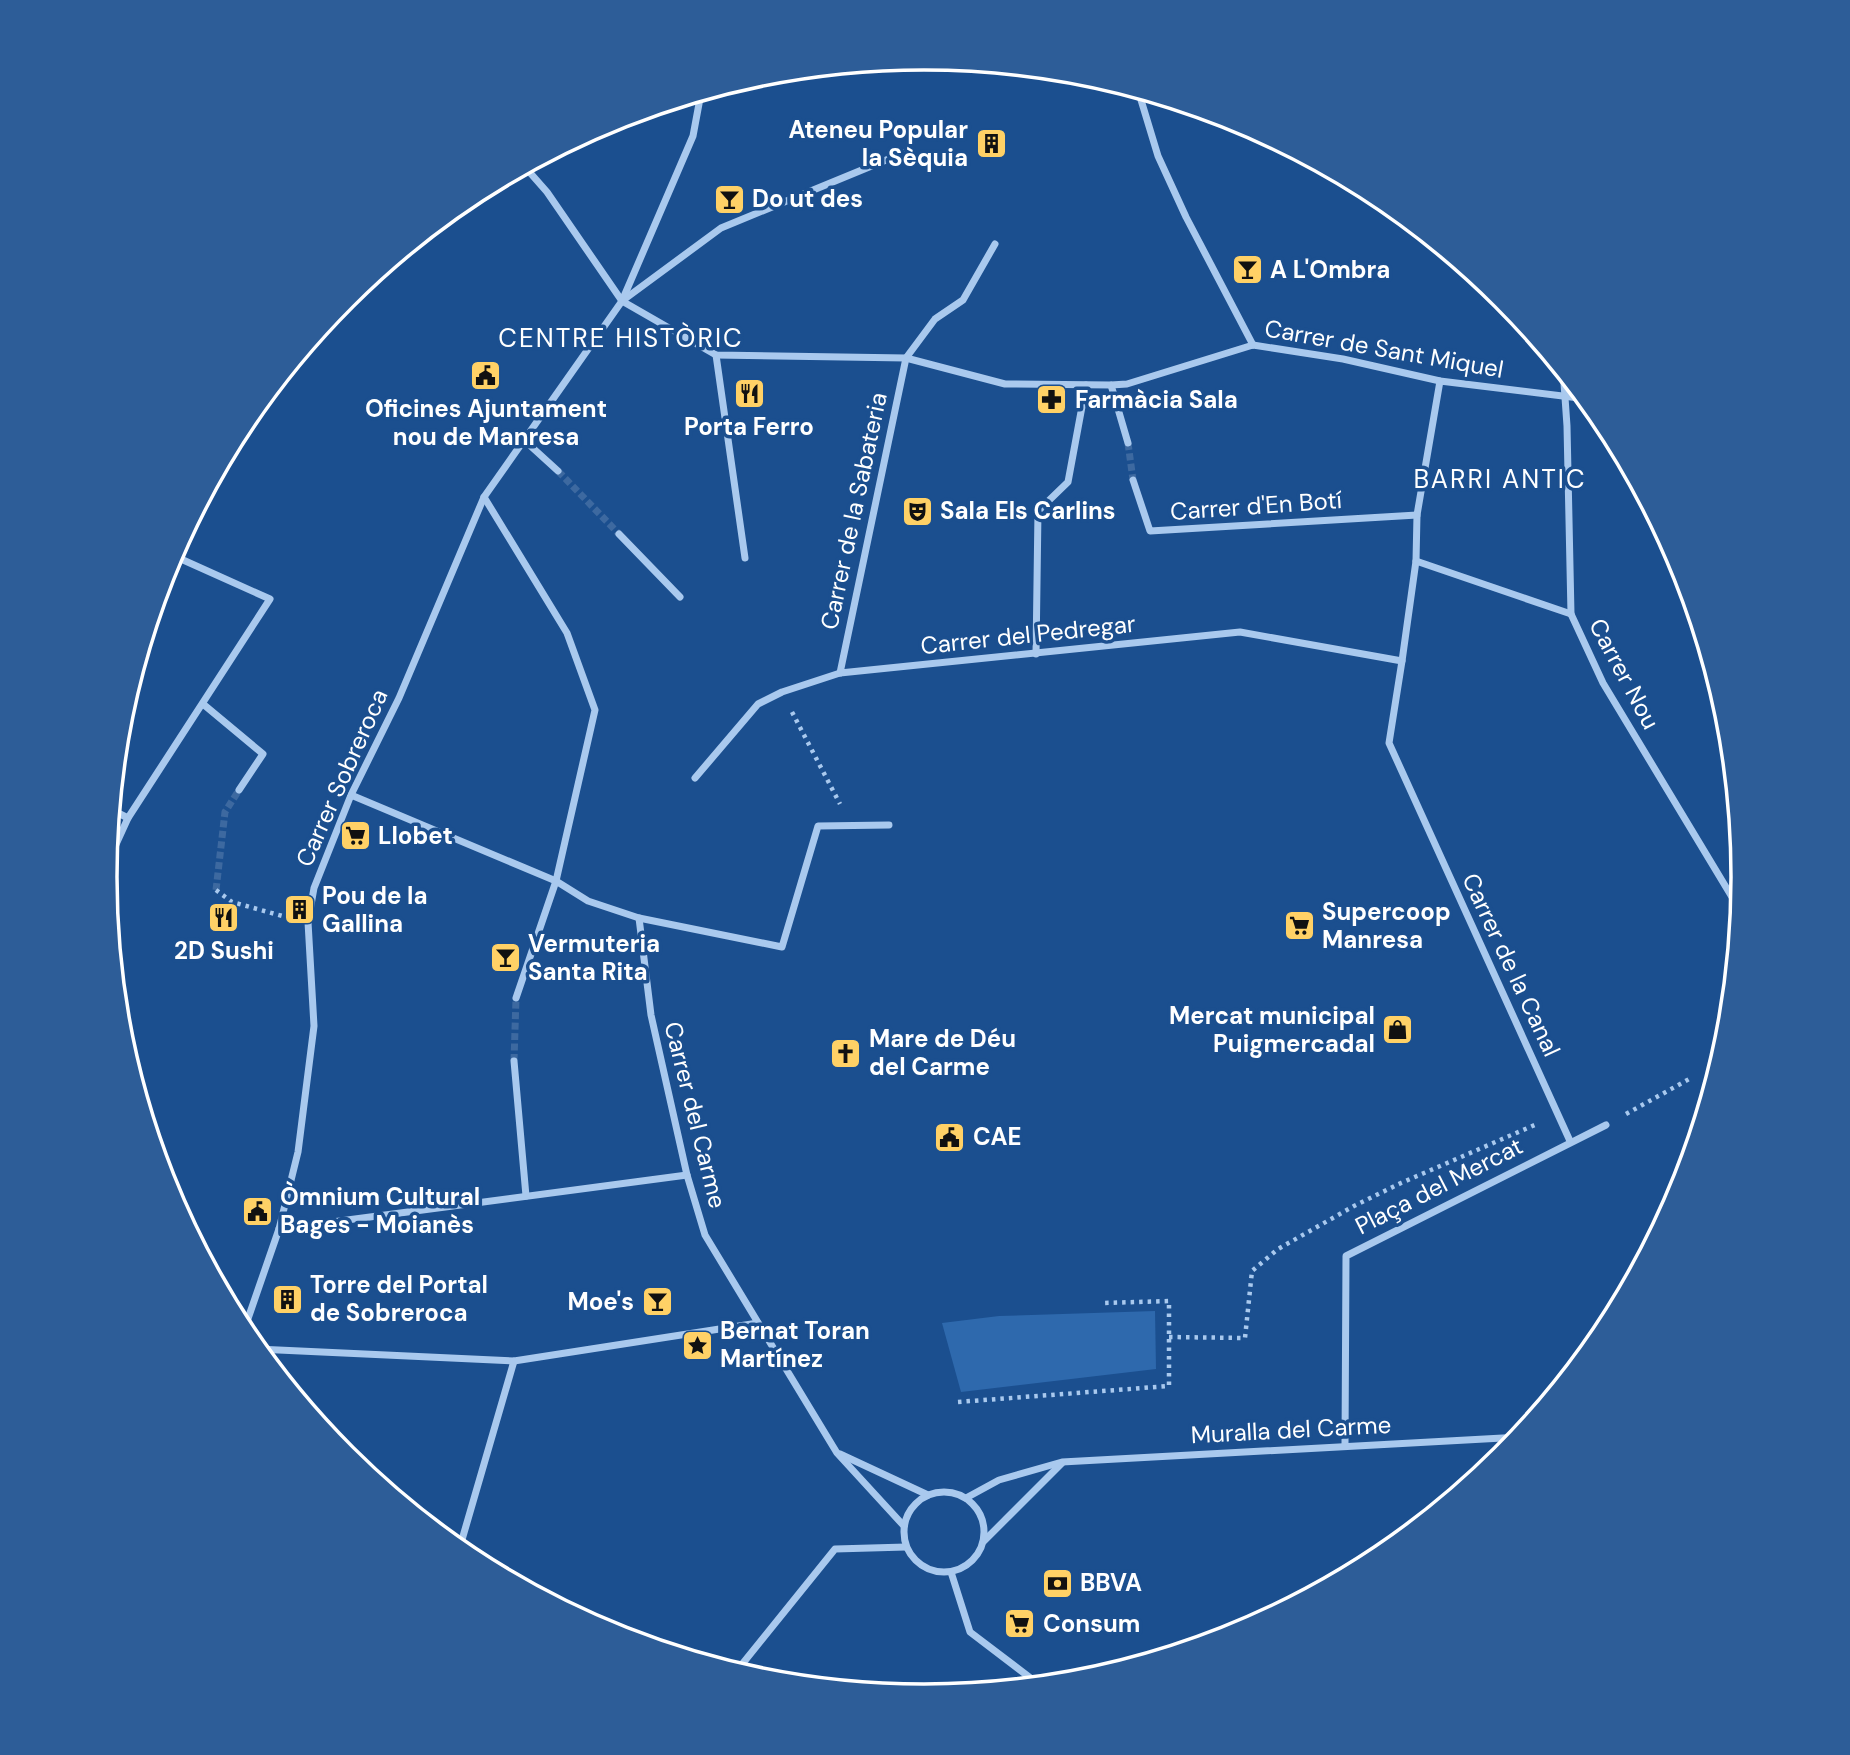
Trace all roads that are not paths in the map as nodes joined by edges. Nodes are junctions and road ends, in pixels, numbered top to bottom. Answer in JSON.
{"nodes":[{"id":1,"x":1141,"y":100,"type":"edge"},
{"id":2,"x":699,"y":103,"type":"edge"},
{"id":3,"x":908,"y":151,"type":"dead end"},
{"id":4,"x":530,"y":173,"type":"edge"},
{"id":5,"x":995,"y":244,"type":"dead end"},
{"id":6,"x":622,"y":302,"type":"junction"},
{"id":7,"x":1253,"y":345,"type":"junction"},
{"id":8,"x":716,"y":355,"type":"junction"},
{"id":9,"x":906,"y":358,"type":"junction"},
{"id":10,"x":1440,"y":382,"type":"junction"},
{"id":11,"x":1565,"y":384,"type":"edge"},
{"id":12,"x":1086,"y":385,"type":"junction"},
{"id":13,"x":1111,"y":385,"type":"junction"},
{"id":14,"x":1566,"y":396,"type":"junction"},
{"id":15,"x":1574,"y":397,"type":"edge"},
{"id":16,"x":524,"y":440,"type":"junction"},
{"id":17,"x":1128,"y":443,"type":"tunnel mouth"},
{"id":18,"x":558,"y":471,"type":"tunnel mouth"},
{"id":19,"x":1133,"y":480,"type":"tunnel mouth"},
{"id":20,"x":484,"y":497,"type":"junction"},
{"id":21,"x":1417,"y":515,"type":"junction"},
{"id":22,"x":619,"y":534,"type":"tunnel mouth"},
{"id":23,"x":745,"y":558,"type":"dead end"},
{"id":24,"x":183,"y":560,"type":"edge"},
{"id":25,"x":1416,"y":561,"type":"junction"},
{"id":26,"x":680,"y":597,"type":"dead end"},
{"id":27,"x":1571,"y":614,"type":"junction"},
{"id":28,"x":1036,"y":654,"type":"junction"},
{"id":29,"x":1402,"y":661,"type":"junction"},
{"id":30,"x":840,"y":673,"type":"junction"},
{"id":31,"x":203,"y":704,"type":"junction"},
{"id":32,"x":695,"y":778,"type":"dead end"},
{"id":33,"x":239,"y":790,"type":"tunnel mouth"},
{"id":34,"x":351,"y":795,"type":"junction"},
{"id":35,"x":120,"y":814,"type":"edge"},
{"id":36,"x":128,"y":818,"type":"junction"},
{"id":37,"x":889,"y":825,"type":"dead end"},
{"id":38,"x":118,"y":839,"type":"edge"},
{"id":39,"x":556,"y":881,"type":"junction"},
{"id":40,"x":1732,"y":896,"type":"edge"},
{"id":41,"x":639,"y":918,"type":"junction"},
{"id":42,"x":516,"y":998,"type":"tunnel mouth"},
{"id":43,"x":514,"y":1061,"type":"tunnel mouth"},
{"id":44,"x":1606,"y":1125,"type":"road end"},
{"id":45,"x":1570,"y":1142,"type":"junction"},
{"id":46,"x":687,"y":1175,"type":"junction"},
{"id":47,"x":526,"y":1196,"type":"junction"},
{"id":48,"x":279,"y":1229,"type":"junction"},
{"id":49,"x":248,"y":1317,"type":"edge"},
{"id":50,"x":758,"y":1323,"type":"junction"},
{"id":51,"x":270,"y":1350,"type":"edge"},
{"id":52,"x":514,"y":1361,"type":"junction"},
{"id":53,"x":1506,"y":1438,"type":"edge"},
{"id":54,"x":1345,"y":1446,"type":"junction"},
{"id":55,"x":837,"y":1453,"type":"junction"},
{"id":56,"x":1062,"y":1462,"type":"junction"},
{"id":57,"x":928,"y":1495,"type":"junction"},
{"id":58,"x":967,"y":1499,"type":"junction"},
{"id":59,"x":904,"y":1526,"type":"junction"},
{"id":60,"x":461,"y":1538,"type":"edge"},
{"id":61,"x":984,"y":1542,"type":"junction"},
{"id":62,"x":906,"y":1547,"type":"junction"},
{"id":63,"x":951,"y":1572,"type":"junction"},
{"id":64,"x":742,"y":1663,"type":"edge"},
{"id":65,"x":1030,"y":1678,"type":"edge"}],
"edges":[{"from":1,"to":7,"type":"street"},
{"from":2,"to":6,"type":"street"},
{"from":3,"to":6,"type":"street"},
{"from":4,"to":6,"type":"street"},
{"from":5,"to":9,"type":"street"},
{"from":6,"to":8,"type":"street"},
{"from":6,"to":16,"type":"street","name":"Carrer Sobreroca"},
{"from":7,"to":10,"type":"street","name":"Carrer de Sant Miquel"},
{"from":7,"to":13,"type":"street","name":"Carrer de Sant Miquel"},
{"from":8,"to":9,"type":"street","name":"Carrer de Sant Miquel"},
{"from":8,"to":23,"type":"street"},
{"from":9,"to":12,"type":"street","name":"Carrer de Sant Miquel"},
{"from":9,"to":30,"type":"street","name":"Carrer de la Sabateria"},
{"from":10,"to":14,"type":"street","name":"Carrer de Sant Miquel"},
{"from":10,"to":21,"type":"street","name":"Carrer de la Canal"},
{"from":11,"to":14,"type":"street","name":"Carrer Nou"},
{"from":12,"to":13,"type":"street","name":"Carrer de Sant Miquel"},
{"from":12,"to":28,"type":"street"},
{"from":13,"to":17,"type":"street"},
{"from":14,"to":15,"type":"street","name":"Carrer de Sant Miquel"},
{"from":14,"to":27,"type":"street","name":"Carrer Nou"},
{"from":16,"to":18,"type":"street"},
{"from":16,"to":20,"type":"street","name":"Carrer Sobreroca"},
{"from":19,"to":21,"type":"street","name":"Carrer d'En Botí"},
{"from":20,"to":34,"type":"street","name":"Carrer Sobreroca"},
{"from":20,"to":39,"type":"street"},
{"from":21,"to":25,"type":"street","name":"Carrer de la Canal"},
{"from":22,"to":26,"type":"street"},
{"from":24,"to":31,"type":"street"},
{"from":25,"to":27,"type":"street"},
{"from":25,"to":29,"type":"street","name":"Carrer de la Canal"},
{"from":27,"to":40,"type":"street","name":"Carrer Nou"},
{"from":28,"to":29,"type":"street","name":"Carrer del Pedregar"},
{"from":28,"to":30,"type":"street","name":"Carrer del Pedregar"},
{"from":29,"to":45,"type":"street","name":"Carrer de la Canal"},
{"from":30,"to":32,"type":"street","name":"Carrer del Pedregar"},
{"from":31,"to":33,"type":"street"},
{"from":31,"to":36,"type":"street"},
{"from":34,"to":39,"type":"street"},
{"from":34,"to":48,"type":"street","name":"Carrer Sobreroca"},
{"from":35,"to":36,"type":"street"},
{"from":36,"to":38,"type":"street"},
{"from":37,"to":41,"type":"street"},
{"from":39,"to":41,"type":"street"},
{"from":39,"to":42,"type":"street"},
{"from":41,"to":46,"type":"street","name":"Carrer del Carme"},
{"from":43,"to":47,"type":"street"},
{"from":44,"to":45,"type":"street"},
{"from":45,"to":54,"type":"street","name":"Plaça del Mercat"},
{"from":46,"to":47,"type":"street"},
{"from":46,"to":50,"type":"street","name":"Carrer del Carme"},
{"from":47,"to":48,"type":"street"},
{"from":48,"to":49,"type":"street","name":"Carrer Sobreroca"},
{"from":50,"to":52,"type":"street"},
{"from":50,"to":55,"type":"street","name":"Carrer del Carme"},
{"from":51,"to":52,"type":"street"},
{"from":52,"to":60,"type":"street"},
{"from":53,"to":54,"type":"street","name":"Muralla del Carme"},
{"from":54,"to":56,"type":"street","name":"Muralla del Carme"},
{"from":55,"to":57,"type":"street"},
{"from":55,"to":59,"type":"street","name":"Carrer del Carme"},
{"from":56,"to":58,"type":"street","name":"Muralla del Carme"},
{"from":56,"to":61,"type":"street"},
{"from":57,"to":58,"type":"street"},
{"from":57,"to":59,"type":"street"},
{"from":58,"to":61,"type":"street"},
{"from":59,"to":62,"type":"street"},
{"from":61,"to":63,"type":"street"},
{"from":62,"to":63,"type":"street"},
{"from":62,"to":64,"type":"street"},
{"from":63,"to":65,"type":"street"}]}
